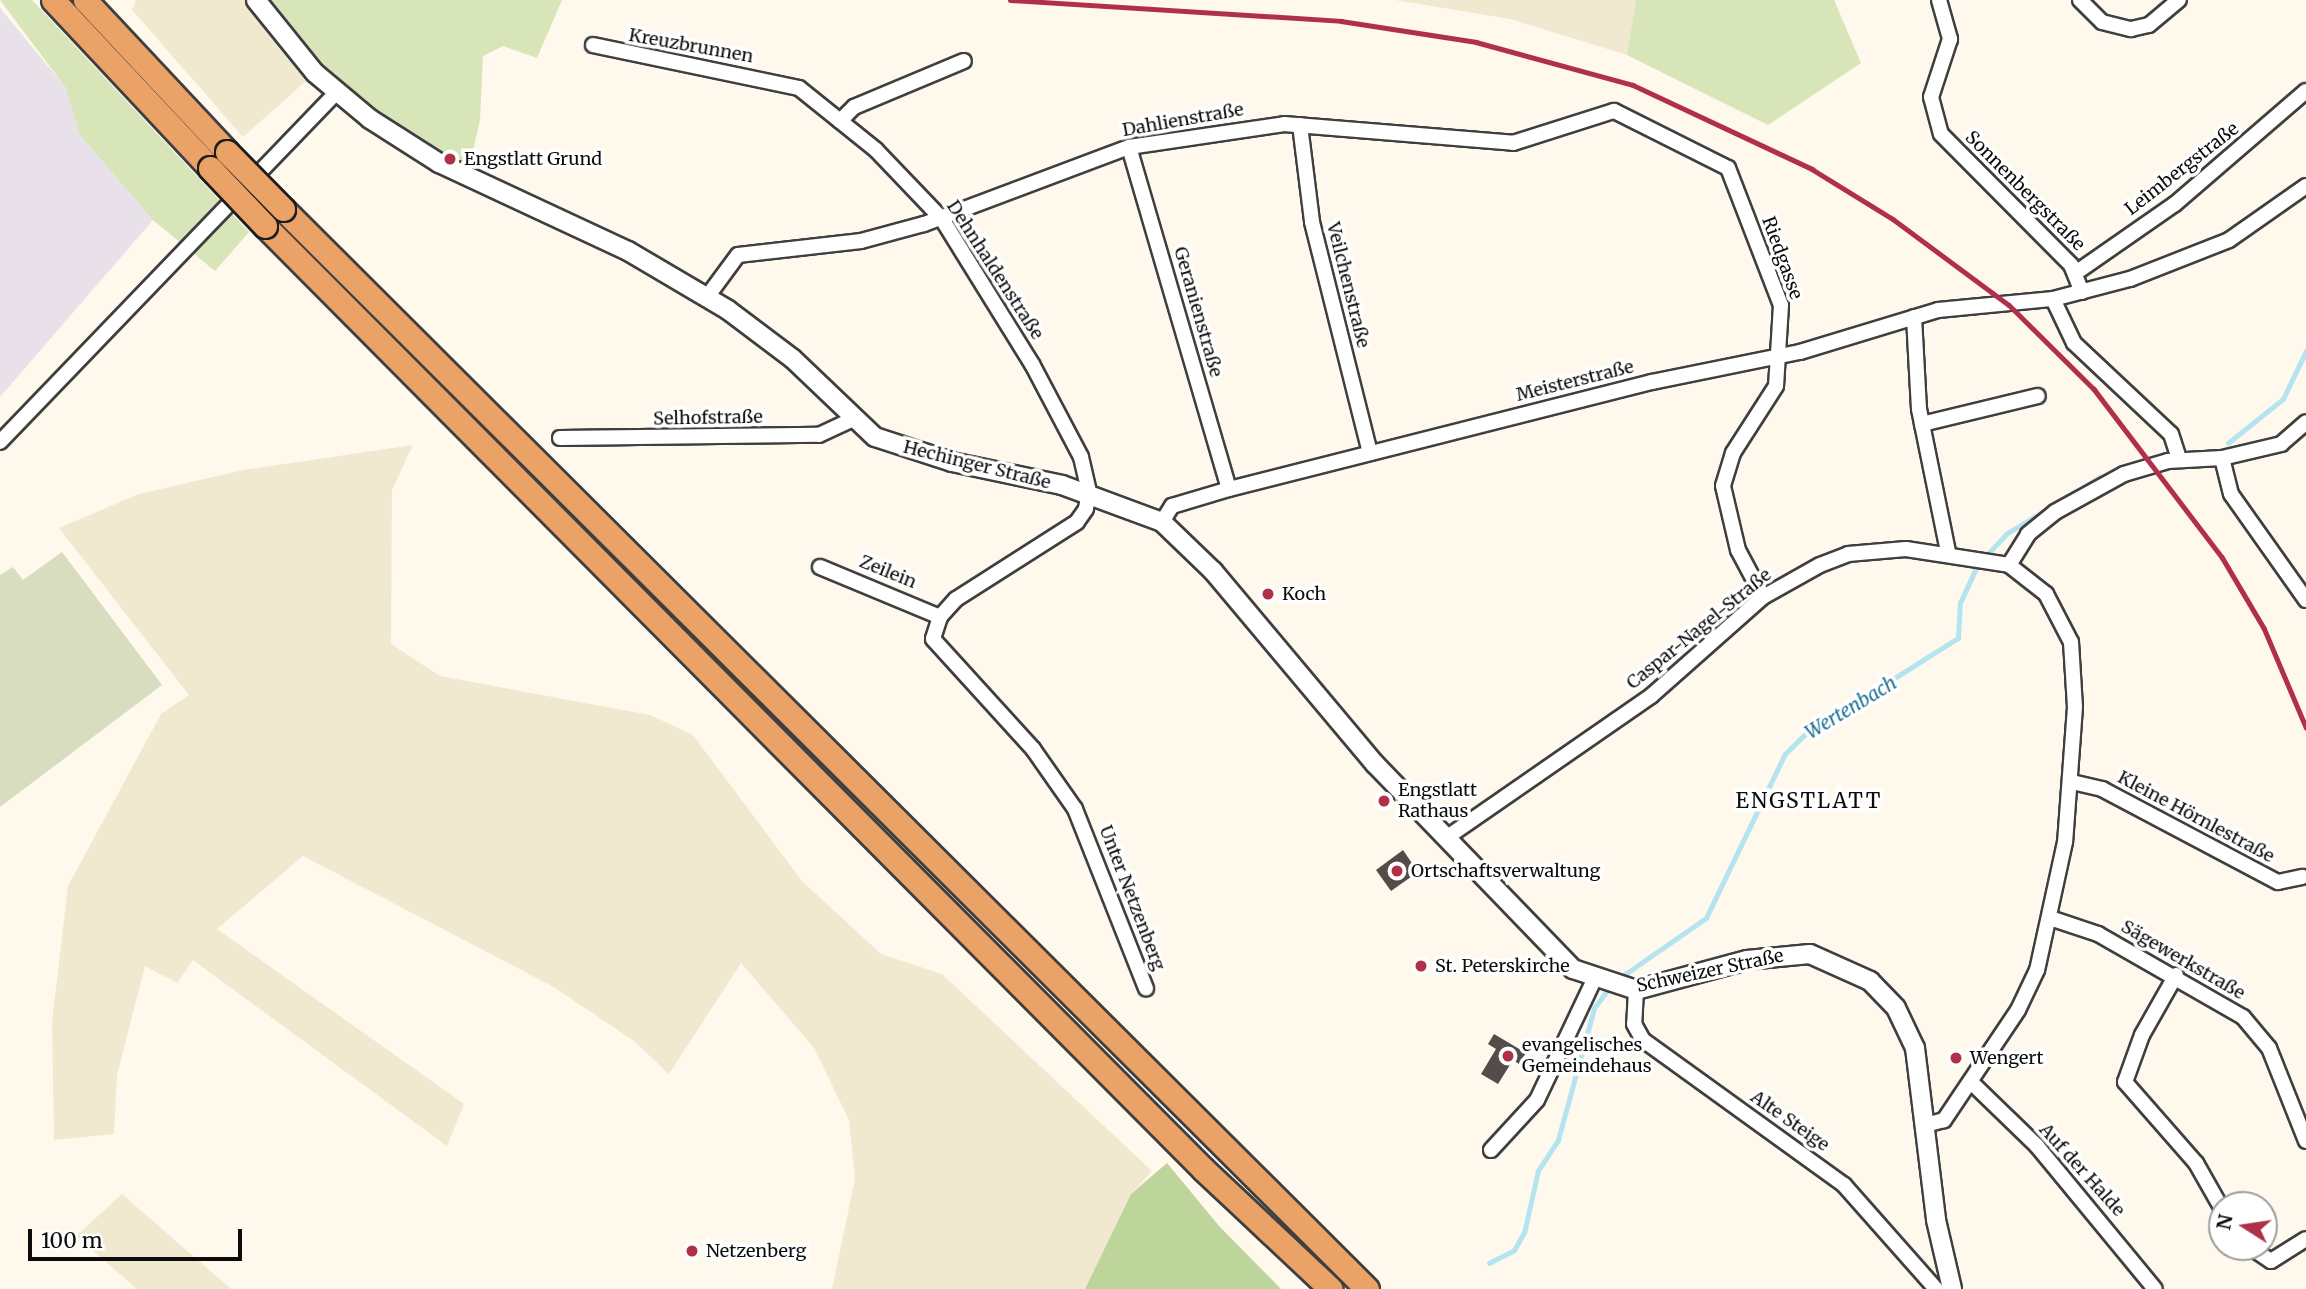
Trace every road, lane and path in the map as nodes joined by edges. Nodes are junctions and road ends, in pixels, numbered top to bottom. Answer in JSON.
{"nodes":[{"id":1,"x":53,"y":0,"type":"edge"},
{"id":2,"x":85,"y":0,"type":"edge"},
{"id":3,"x":256,"y":0,"type":"edge"},
{"id":4,"x":1939,"y":0,"type":"edge"},
{"id":5,"x":2080,"y":0,"type":"edge"},
{"id":6,"x":2179,"y":0,"type":"edge"},
{"id":7,"x":593,"y":45,"type":"dead end"},
{"id":8,"x":964,"y":61,"type":"dead end"},
{"id":9,"x":783,"y":81,"type":"joint"},
{"id":10,"x":2306,"y":91,"type":"edge"},
{"id":11,"x":336,"y":93,"type":"junction"},
{"id":12,"x":1614,"y":111,"type":"joint"},
{"id":13,"x":840,"y":121,"type":"junction"},
{"id":14,"x":1300,"y":125,"type":"junction"},
{"id":15,"x":1129,"y":147,"type":"junction"},
{"id":16,"x":2306,"y":186,"type":"edge"},
{"id":17,"x":942,"y":219,"type":"junction"},
{"id":18,"x":2077,"y":272,"type":"junction"},
{"id":19,"x":2082,"y":292,"type":"junction"},
{"id":20,"x":707,"y":297,"type":"junction"},
{"id":21,"x":2053,"y":299,"type":"junction"},
{"id":22,"x":1914,"y":317,"type":"junction"},
{"id":23,"x":1782,"y":355,"type":"junction"},
{"id":24,"x":2038,"y":396,"type":"dead end"},
{"id":25,"x":853,"y":419,"type":"junction"},
{"id":26,"x":2306,"y":422,"type":"edge"},
{"id":27,"x":1922,"y":424,"type":"junction"},
{"id":28,"x":560,"y":438,"type":"dead end"},
{"id":29,"x":0,"y":442,"type":"edge"},
{"id":30,"x":1370,"y":453,"type":"junction"},
{"id":31,"x":2222,"y":458,"type":"junction"},
{"id":32,"x":2179,"y":459,"type":"junction"},
{"id":33,"x":1229,"y":489,"type":"junction"},
{"id":34,"x":1089,"y":494,"type":"junction"},
{"id":35,"x":1162,"y":522,"type":"junction"},
{"id":36,"x":1948,"y":552,"type":"junction"},
{"id":37,"x":2002,"y":563,"type":"junction"},
{"id":38,"x":820,"y":566,"type":"dead end"},
{"id":39,"x":1763,"y":597,"type":"junction"},
{"id":40,"x":2306,"y":600,"type":"edge"},
{"id":41,"x":940,"y":617,"type":"junction"},
{"id":42,"x":2071,"y":782,"type":"junction"},
{"id":43,"x":1446,"y":838,"type":"junction"},
{"id":44,"x":2302,"y":877,"type":"dead end"},
{"id":45,"x":2050,"y":918,"type":"junction"},
{"id":46,"x":2176,"y":975,"type":"junction"},
{"id":47,"x":1594,"y":980,"type":"junction"},
{"id":48,"x":1146,"y":988,"type":"dead end"},
{"id":49,"x":1628,"y":989,"type":"junction"},
{"id":50,"x":1972,"y":1083,"type":"junction"},
{"id":51,"x":1925,"y":1125,"type":"junction"},
{"id":52,"x":2306,"y":1141,"type":"edge"},
{"id":53,"x":1491,"y":1150,"type":"dead end"},
{"id":54,"x":2212,"y":1191,"type":"edge"},
{"id":55,"x":2306,"y":1239,"type":"edge"},
{"id":56,"x":2278,"y":1257,"type":"edge"},
{"id":57,"x":1331,"y":1289,"type":"edge"},
{"id":58,"x":1367,"y":1289,"type":"edge"},
{"id":59,"x":1936,"y":1289,"type":"edge"},
{"id":60,"x":1952,"y":1289,"type":"edge"},
{"id":61,"x":2155,"y":1289,"type":"edge"}],
"edges":[{"from":1,"to":57,"type":"highway","bridge":true},
{"from":2,"to":58,"type":"highway","bridge":true},
{"from":3,"to":11,"type":"street","name":"Hechinger Straße"},
{"from":4,"to":18,"type":"street","name":"Sonnenbergstraße"},
{"from":5,"to":6,"type":"street"},
{"from":7,"to":9,"type":"street","name":"Kreuzbrunnen"},
{"from":8,"to":13,"type":"street"},
{"from":9,"to":13,"type":"street","name":"Dehnhaldenstraße"},
{"from":10,"to":18,"type":"street","name":"Leimbergstraße"},
{"from":11,"to":20,"type":"street","name":"Hechinger Straße"},
{"from":11,"to":29,"type":"street"},
{"from":12,"to":14,"type":"street","name":"Dahlienstraße"},
{"from":12,"to":23,"type":"street","name":"Riedgasse"},
{"from":13,"to":17,"type":"street","name":"Dehnhaldenstraße"},
{"from":14,"to":15,"type":"street","name":"Dahlienstraße"},
{"from":14,"to":30,"type":"street","name":"Veilchenstraße"},
{"from":15,"to":17,"type":"street","name":"Dahlienstraße"},
{"from":15,"to":33,"type":"street","name":"Geranienstraße"},
{"from":16,"to":19,"type":"street","name":"Meisterstraße"},
{"from":17,"to":20,"type":"street","name":"Dahlienstraße"},
{"from":17,"to":34,"type":"street","name":"Dehnhaldenstraße"},
{"from":18,"to":19,"type":"street","name":"Sonnenbergstraße"},
{"from":19,"to":21,"type":"street","name":"Meisterstraße"},
{"from":20,"to":25,"type":"street","name":"Hechinger Straße"},
{"from":21,"to":22,"type":"street","name":"Meisterstraße"},
{"from":21,"to":32,"type":"street"},
{"from":22,"to":23,"type":"street","name":"Meisterstraße"},
{"from":22,"to":27,"type":"street"},
{"from":23,"to":30,"type":"street","name":"Meisterstraße"},
{"from":23,"to":39,"type":"street","name":"Riedgasse"},
{"from":24,"to":27,"type":"street"},
{"from":25,"to":28,"type":"street","name":"Selhofstraße"},
{"from":25,"to":34,"type":"street","name":"Hechinger Straße"},
{"from":26,"to":31,"type":"street"},
{"from":27,"to":36,"type":"street"},
{"from":30,"to":33,"type":"street","name":"Meisterstraße"},
{"from":31,"to":32,"type":"street"},
{"from":31,"to":40,"type":"street"},
{"from":32,"to":37,"type":"street"},
{"from":33,"to":35,"type":"street","name":"Meisterstraße"},
{"from":34,"to":35,"type":"street","name":"Hechinger Straße"},
{"from":34,"to":41,"type":"street"},
{"from":35,"to":43,"type":"street","name":"Hechinger Straße"},
{"from":36,"to":37,"type":"street","name":"Caspar-Nagel-Straße"},
{"from":36,"to":39,"type":"street","name":"Caspar-Nagel-Straße"},
{"from":37,"to":42,"type":"street","name":"Caspar-Nagel-Straße"},
{"from":38,"to":41,"type":"street","name":"Zeilein"},
{"from":39,"to":43,"type":"street","name":"Caspar-Nagel-Straße"},
{"from":41,"to":48,"type":"street","name":"Unter Netzenberg"},
{"from":42,"to":44,"type":"street","name":"Kleine Hörnlestraße"},
{"from":42,"to":45,"type":"street","name":"Caspar-Nagel-Straße"},
{"from":43,"to":47,"type":"street","name":"Schweizer Straße"},
{"from":45,"to":46,"type":"street","name":"Sägewerkstraße"},
{"from":45,"to":50,"type":"street","name":"Caspar-Nagel-Straße"},
{"from":46,"to":52,"type":"street","name":"Sägewerkstraße"},
{"from":46,"to":54,"type":"street"},
{"from":47,"to":49,"type":"street","name":"Schweizer Straße"},
{"from":47,"to":53,"type":"street"},
{"from":49,"to":51,"type":"street","name":"Schweizer Straße"},
{"from":49,"to":59,"type":"street","name":"Alte Steige"},
{"from":50,"to":51,"type":"street","name":"Caspar-Nagel-Straße"},
{"from":50,"to":61,"type":"street","name":"Auf der Halde"},
{"from":51,"to":60,"type":"street","name":"Schweizer Straße"},
{"from":55,"to":56,"type":"street"}]}
